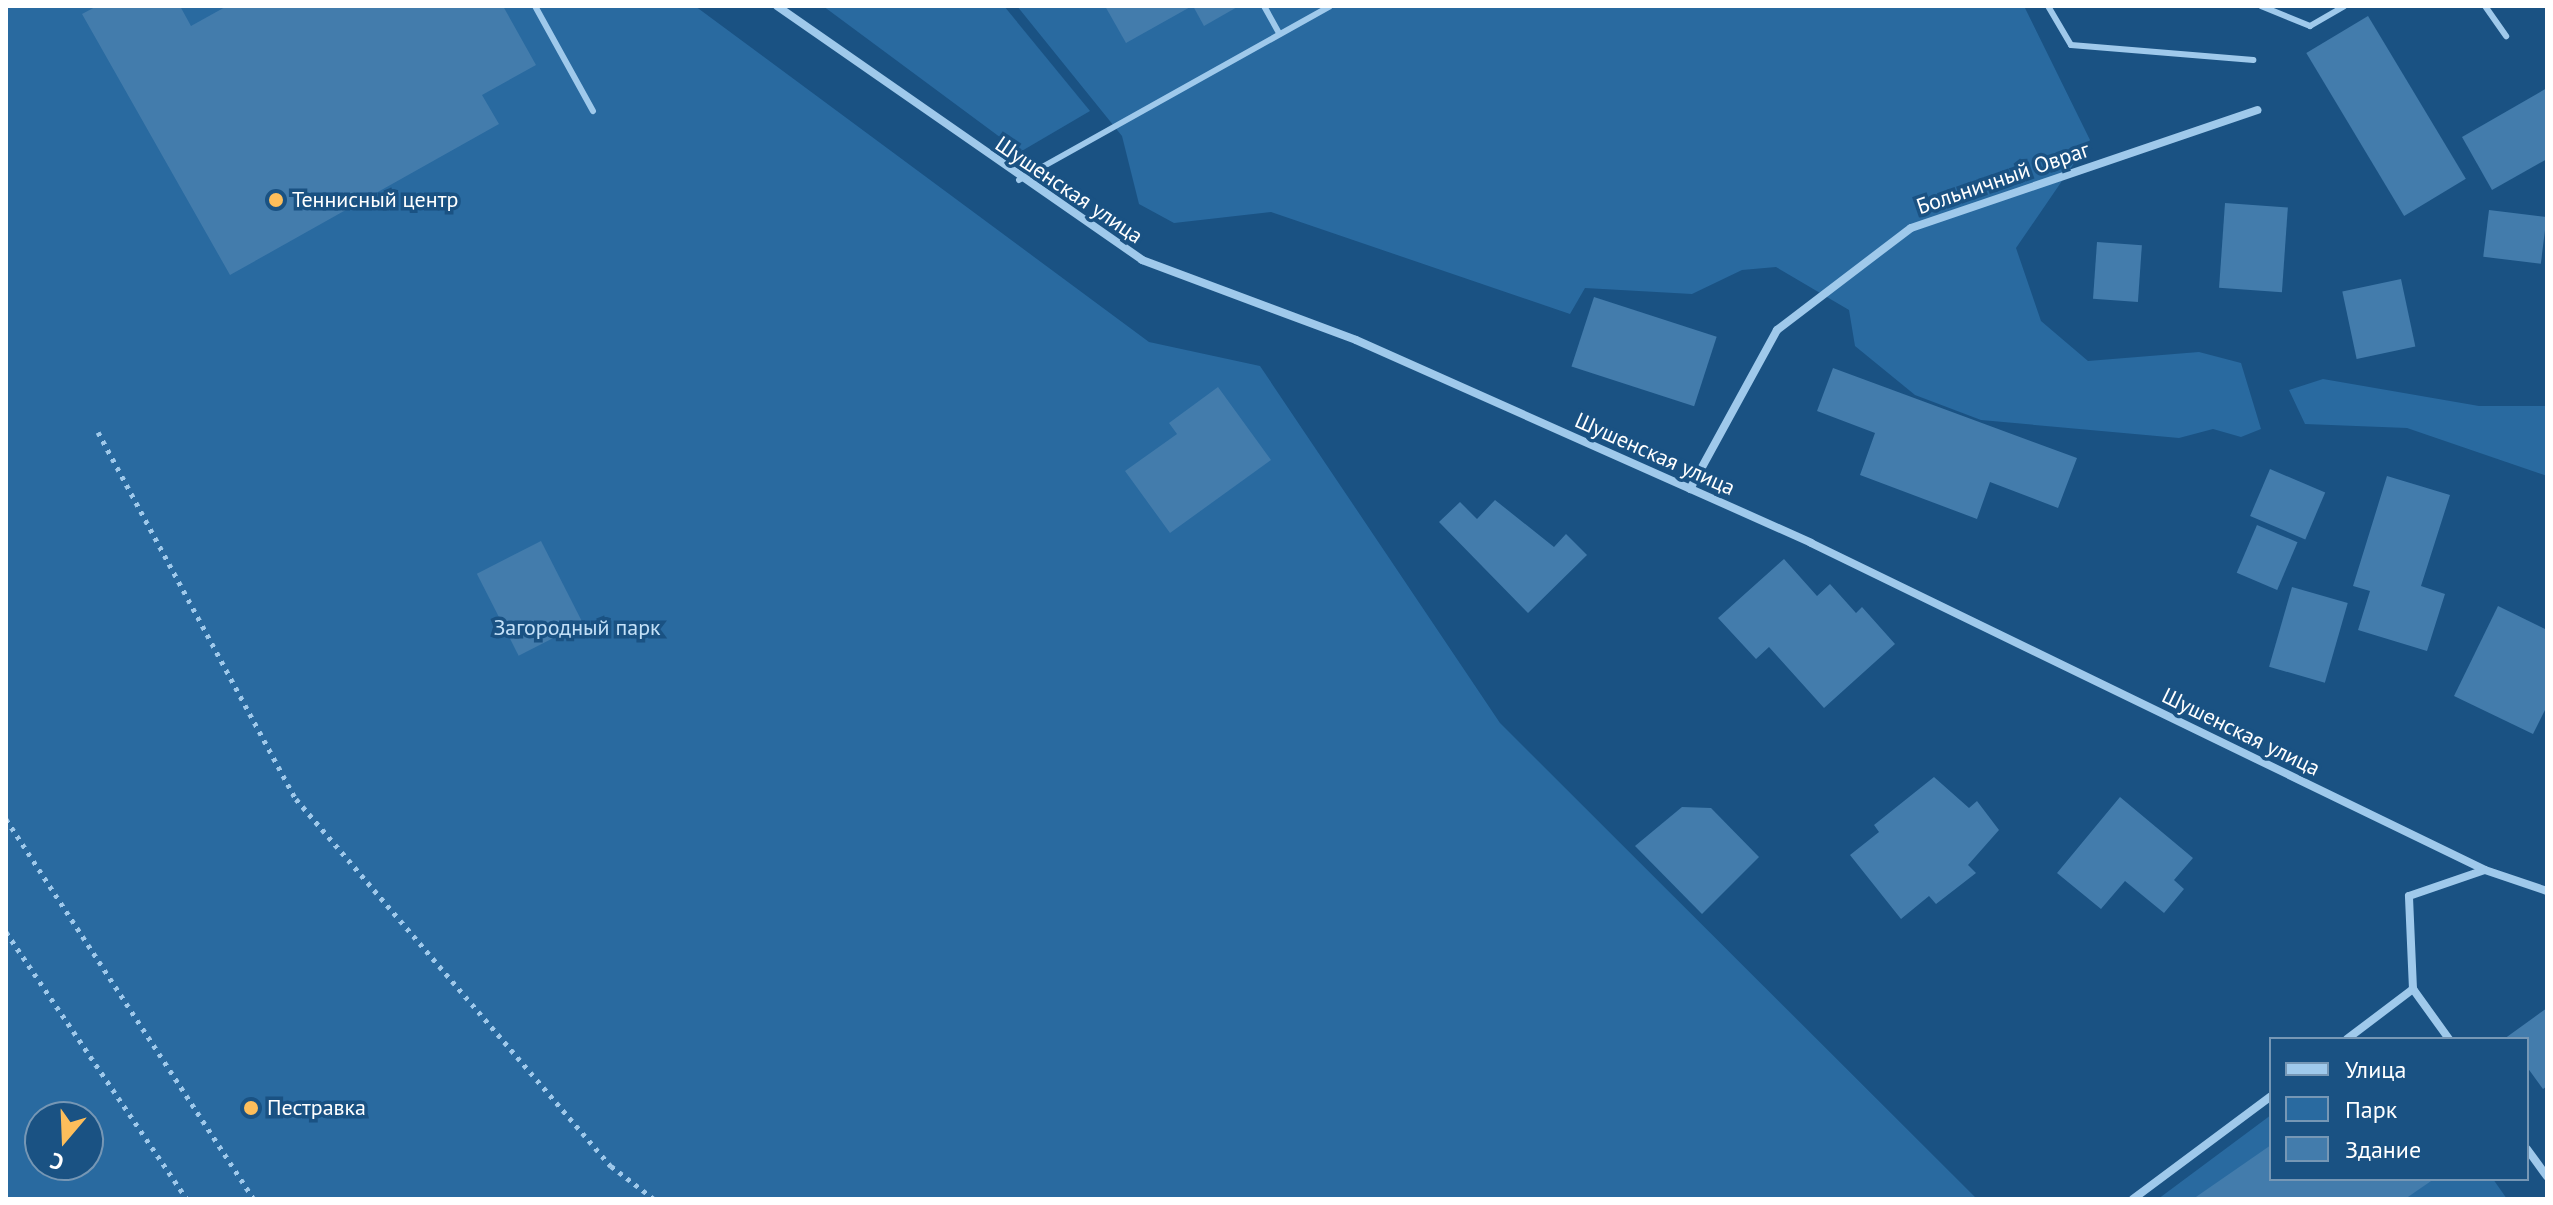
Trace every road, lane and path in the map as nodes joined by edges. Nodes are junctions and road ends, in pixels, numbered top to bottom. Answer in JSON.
{"nodes":[{"id":1,"x":535,"y":6,"type":"edge"},
{"id":2,"x":777,"y":6,"type":"edge"},
{"id":3,"x":1264,"y":6,"type":"edge"},
{"id":4,"x":1330,"y":6,"type":"edge"},
{"id":5,"x":2048,"y":6,"type":"edge"},
{"id":6,"x":2261,"y":6,"type":"edge"},
{"id":7,"x":2344,"y":6,"type":"edge"},
{"id":8,"x":2485,"y":6,"type":"edge"},
{"id":9,"x":1279,"y":33,"type":"junction"},
{"id":10,"x":2506,"y":36,"type":"dead end"},
{"id":11,"x":2253,"y":60,"type":"dead end"},
{"id":12,"x":2257,"y":110,"type":"dead end"},
{"id":13,"x":593,"y":111,"type":"dead end"},
{"id":14,"x":1019,"y":180,"type":"junction"},
{"id":15,"x":98,"y":432,"type":"dead end"},
{"id":16,"x":1690,"y":489,"type":"junction"},
{"id":17,"x":6,"y":819,"type":"edge"},
{"id":18,"x":2485,"y":870,"type":"junction"},
{"id":19,"x":2547,"y":891,"type":"edge"},
{"id":20,"x":6,"y":932,"type":"edge"},
{"id":21,"x":2413,"y":989,"type":"junction"},
{"id":22,"x":2350,"y":1037,"type":"edge"},
{"id":23,"x":2448,"y":1037,"type":"edge"},
{"id":24,"x":2269,"y":1097,"type":"edge"},
{"id":25,"x":2529,"y":1152,"type":"edge"},
{"id":26,"x":2547,"y":1177,"type":"edge"},
{"id":27,"x":187,"y":1199,"type":"edge"},
{"id":28,"x":254,"y":1199,"type":"edge"},
{"id":29,"x":654,"y":1199,"type":"edge"},
{"id":30,"x":2133,"y":1199,"type":"edge"}],
"edges":[{"from":1,"to":13,"type":"lane"},
{"from":2,"to":14,"type":"street","name":"Шушенская улица"},
{"from":3,"to":9,"type":"lane"},
{"from":4,"to":9,"type":"lane"},
{"from":5,"to":11,"type":"lane"},
{"from":6,"to":7,"type":"lane"},
{"from":8,"to":10,"type":"lane"},
{"from":9,"to":14,"type":"lane"},
{"from":12,"to":16,"type":"street","name":"Больничный Овраг"},
{"from":14,"to":16,"type":"street","name":"Шушенская улица"},
{"from":15,"to":29,"type":"path"},
{"from":16,"to":18,"type":"street","name":"Шушенская улица"},
{"from":17,"to":28,"type":"path"},
{"from":18,"to":19,"type":"street","name":"Шушенская улица"},
{"from":18,"to":21,"type":"street"},
{"from":20,"to":27,"type":"path"},
{"from":21,"to":22,"type":"street"},
{"from":21,"to":23,"type":"street"},
{"from":24,"to":30,"type":"street"},
{"from":25,"to":26,"type":"street"}]}
